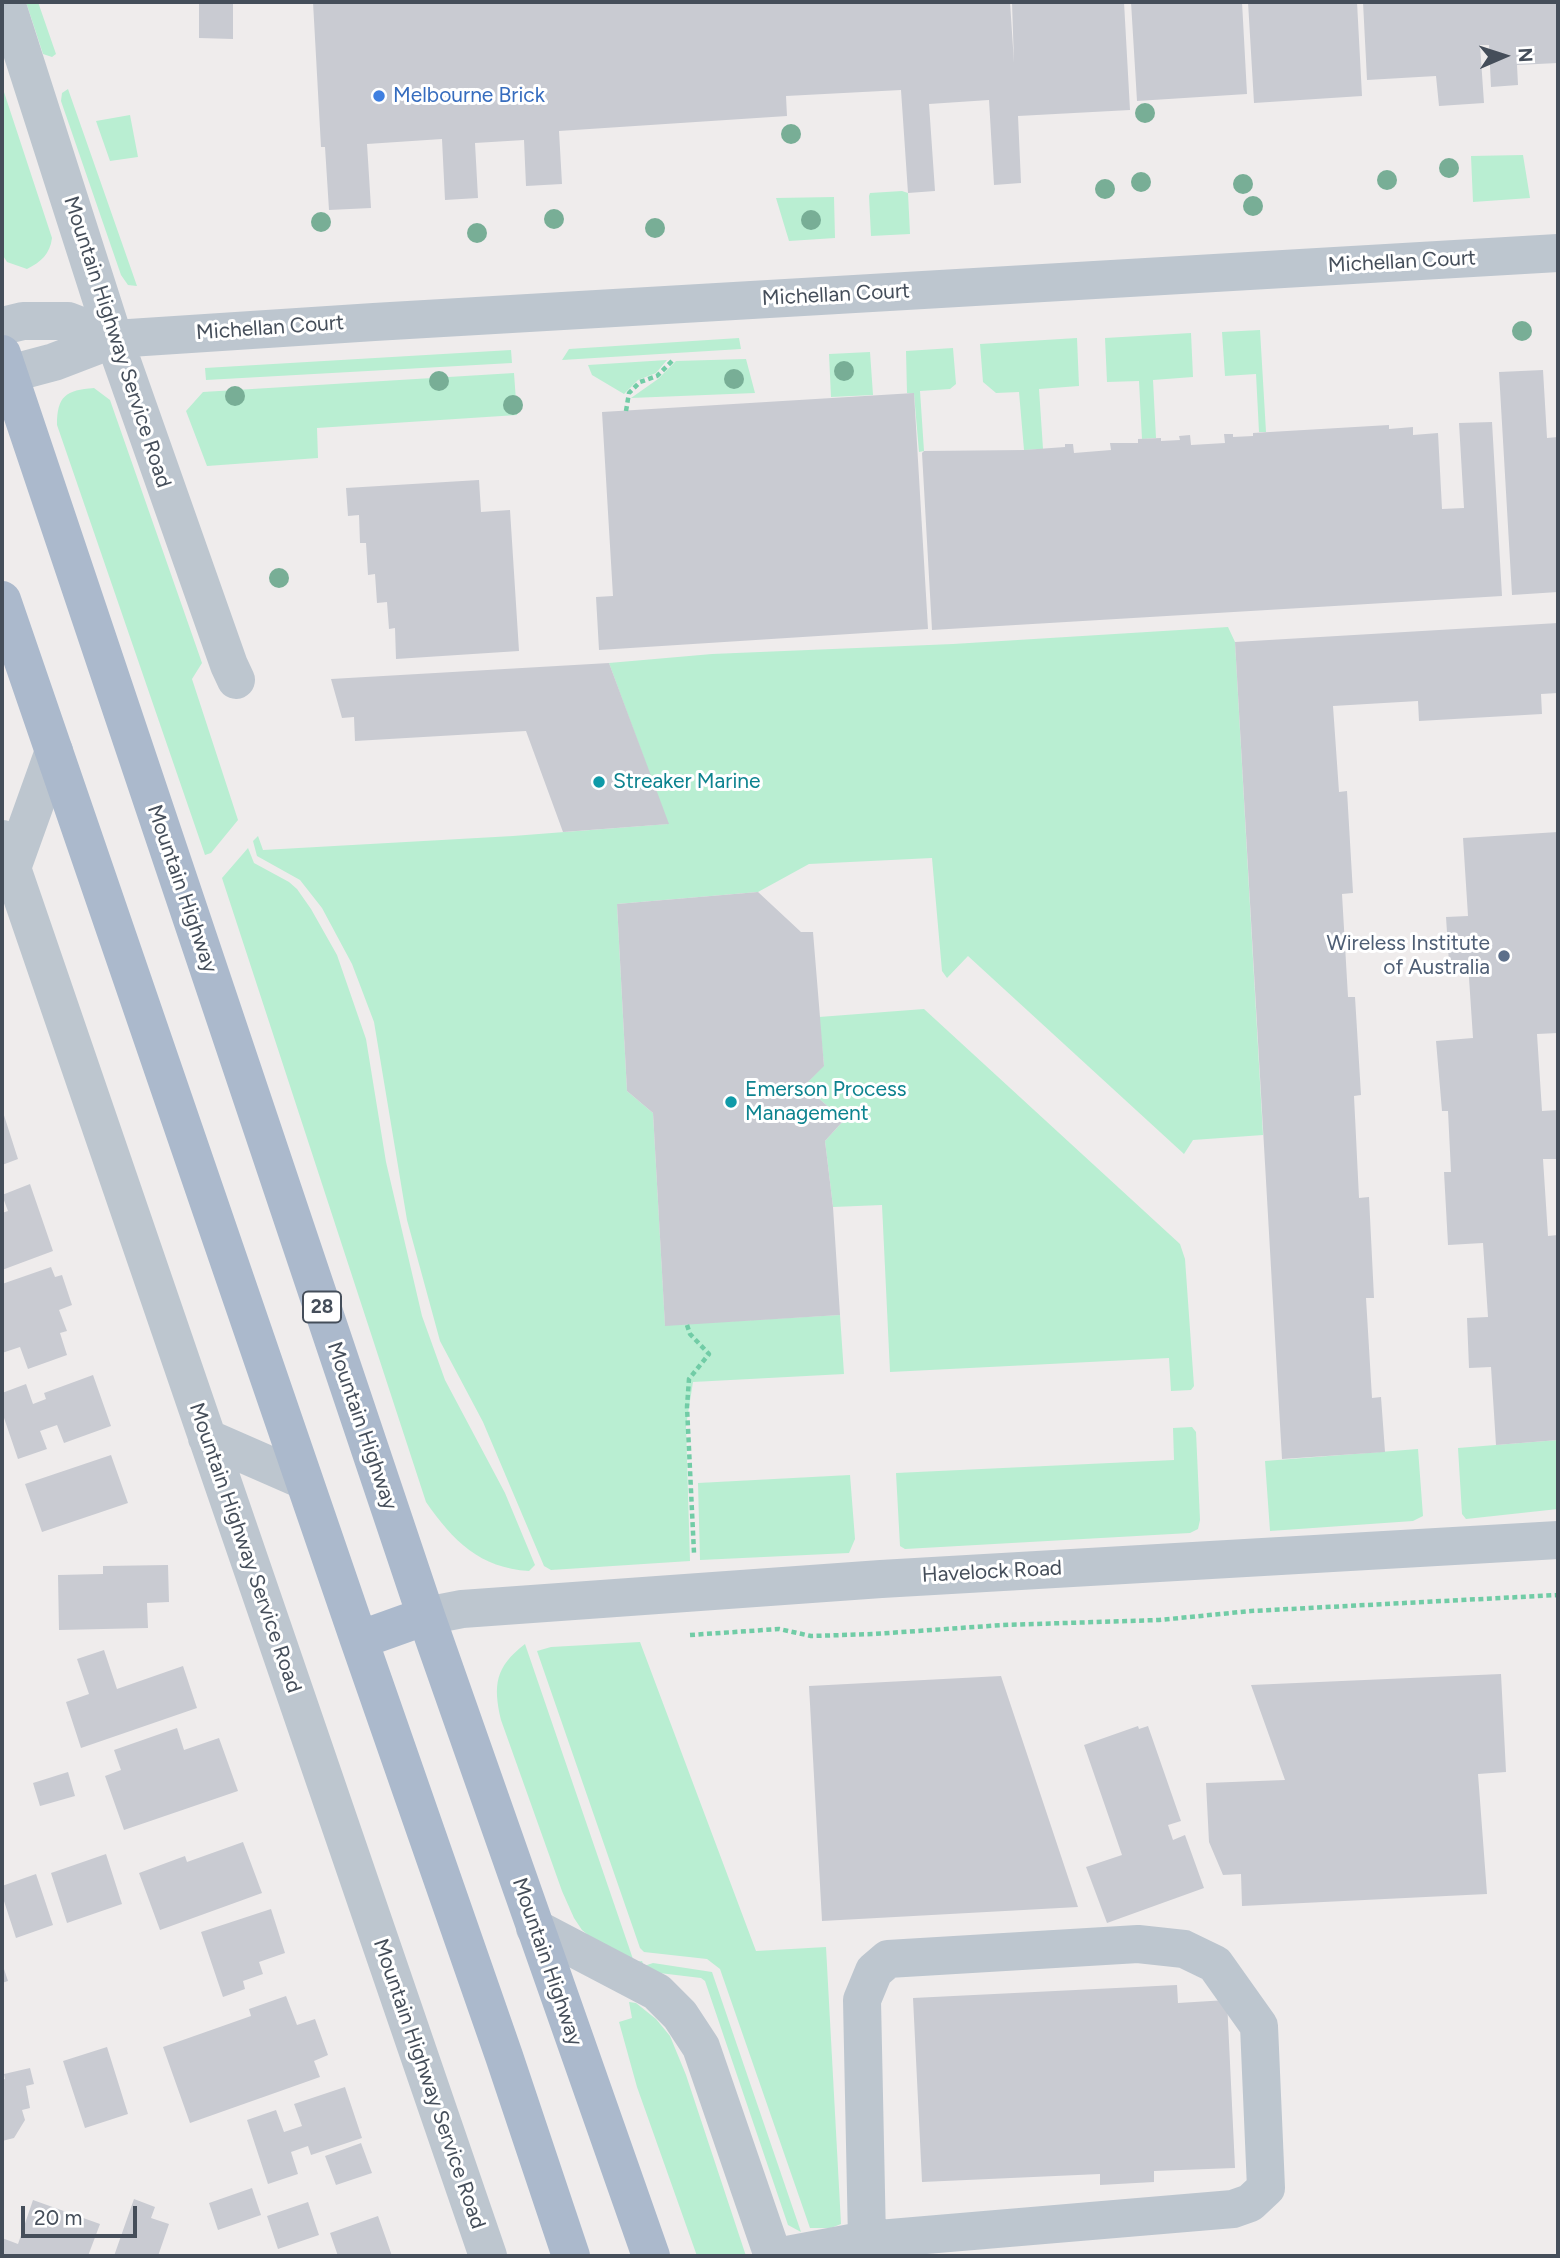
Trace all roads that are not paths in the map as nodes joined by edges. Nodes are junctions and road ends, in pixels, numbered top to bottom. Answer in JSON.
{"nodes":[{"id":1,"x":6,"y":2,"type":"edge"},
{"id":2,"x":1558,"y":253,"type":"edge"},
{"id":3,"x":2,"y":326,"type":"edge"},
{"id":4,"x":114,"y":339,"type":"junction"},
{"id":5,"x":4,"y":368,"type":"edge"},
{"id":6,"x":2,"y":600,"type":"edge"},
{"id":7,"x":236,"y":680,"type":"dead end"},
{"id":8,"x":54,"y":751,"type":"junction"},
{"id":9,"x":7,"y":853,"type":"edge"},
{"id":10,"x":207,"y":1438,"type":"junction"},
{"id":11,"x":303,"y":1480,"type":"junction"},
{"id":12,"x":1558,"y":1540,"type":"edge"},
{"id":13,"x":426,"y":1616,"type":"junction"},
{"id":14,"x":359,"y":1640,"type":"junction"},
{"id":15,"x":535,"y":1928,"type":"junction"},
{"id":16,"x":867,"y":2240,"type":"junction"},
{"id":17,"x":488,"y":2256,"type":"edge"},
{"id":18,"x":571,"y":2256,"type":"edge"},
{"id":19,"x":651,"y":2256,"type":"edge"},
{"id":20,"x":773,"y":2256,"type":"edge"},
{"id":21,"x":782,"y":2256,"type":"edge"}],
"edges":[{"from":1,"to":4,"type":"street","name":"Mountain Highway Service Road"},
{"from":2,"to":4,"type":"street","name":"Michellan Court"},
{"from":3,"to":4,"type":"street","name":"Michellan Court"},
{"from":4,"to":5,"type":"street","name":"Michellan Court"},
{"from":4,"to":7,"type":"street","name":"Mountain Highway Service Road"},
{"from":5,"to":13,"type":"main road","name":"Mountain Highway","number":"28"},
{"from":6,"to":8,"type":"main road"},
{"from":8,"to":9,"type":"street"},
{"from":8,"to":11,"type":"main road"},
{"from":9,"to":10,"type":"street","name":"Mountain Highway Service Road"},
{"from":10,"to":11,"type":"street"},
{"from":10,"to":17,"type":"street","name":"Mountain Highway Service Road"},
{"from":11,"to":14,"type":"main road"},
{"from":12,"to":13,"type":"street","name":"Havelock Road"},
{"from":13,"to":14,"type":"main road"},
{"from":13,"to":15,"type":"main road","name":"Mountain Highway","number":"28"},
{"from":14,"to":18,"type":"main road"},
{"from":15,"to":19,"type":"main road","name":"Mountain Highway","number":"28"},
{"from":15,"to":20,"type":"street"},
{"from":16,"to":16,"type":"street"},
{"from":16,"to":21,"type":"street"}]}
